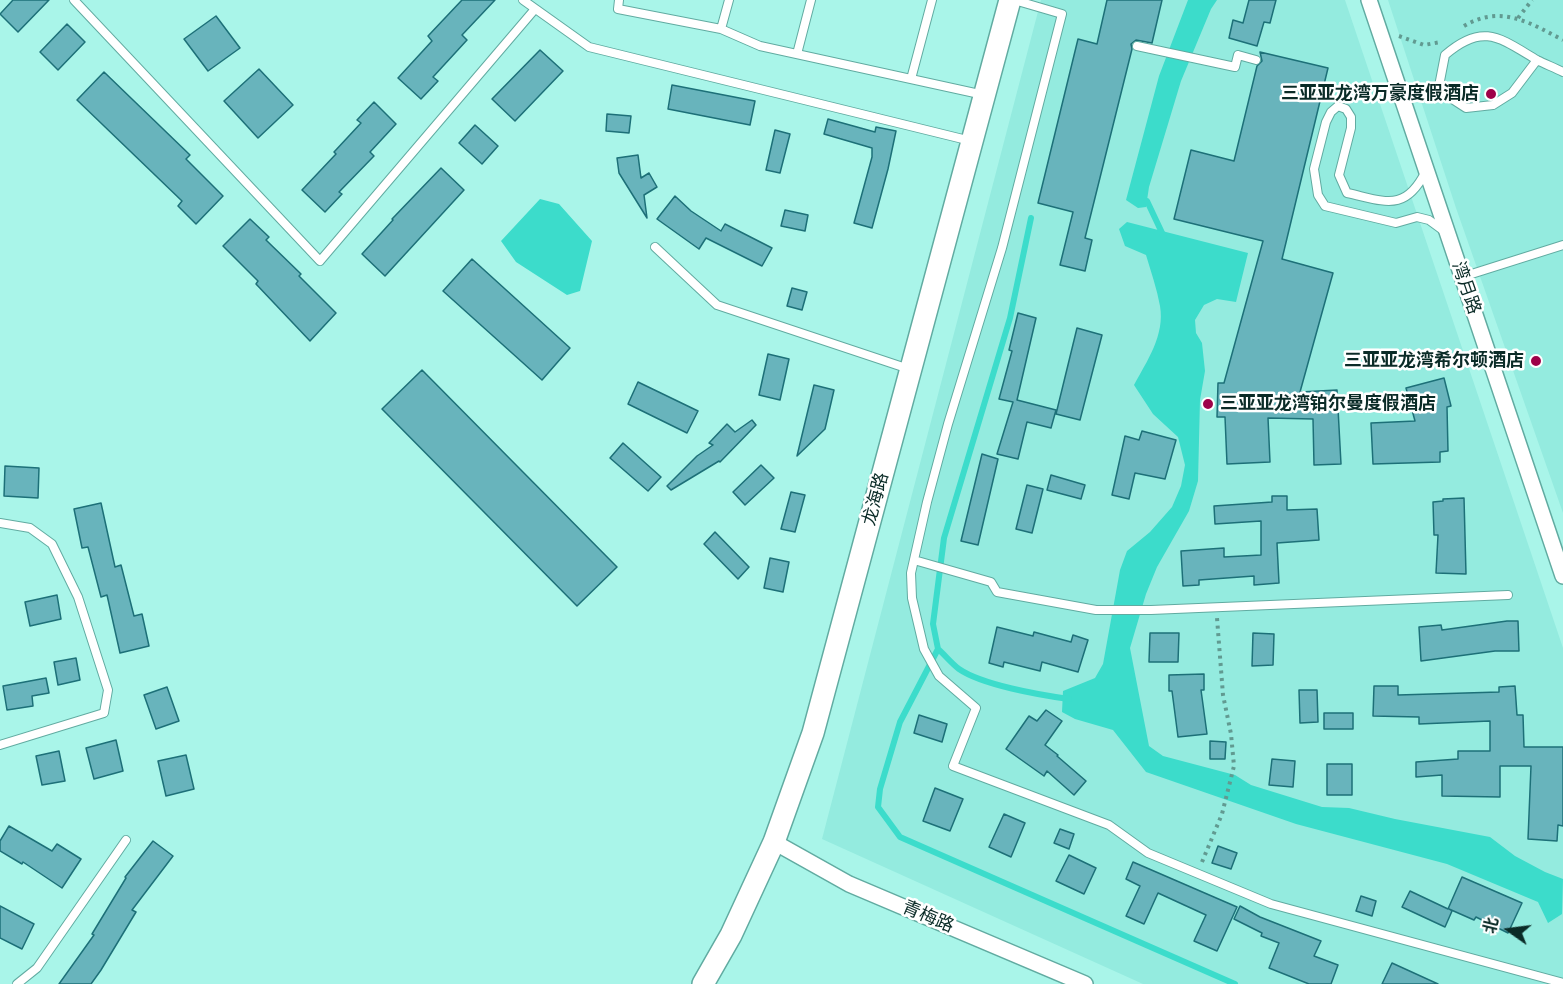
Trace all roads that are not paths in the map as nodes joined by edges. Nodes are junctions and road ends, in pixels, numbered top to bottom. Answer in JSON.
{"nodes":[{"id":1,"x":74,"y":0,"type":"edge"},
{"id":2,"x":523,"y":0,"type":"edge"},
{"id":3,"x":619,"y":0,"type":"edge"},
{"id":4,"x":729,"y":0,"type":"edge"},
{"id":5,"x":811,"y":0,"type":"edge"},
{"id":6,"x":932,"y":0,"type":"edge"},
{"id":7,"x":1012,"y":0,"type":"edge"},
{"id":8,"x":1369,"y":0,"type":"edge"},
{"id":9,"x":535,"y":9,"type":"junction"},
{"id":10,"x":721,"y":28,"type":"junction"},
{"id":11,"x":1137,"y":46,"type":"dead end"},
{"id":12,"x":797,"y":54,"type":"junction"},
{"id":13,"x":1256,"y":60,"type":"dead end"},
{"id":14,"x":1537,"y":60,"type":"junction"},
{"id":15,"x":1563,"y":72,"type":"edge"},
{"id":16,"x":911,"y":79,"type":"junction"},
{"id":17,"x":1439,"y":86,"type":"junction"},
{"id":18,"x":985,"y":95,"type":"junction"},
{"id":19,"x":1403,"y":100,"type":"junction"},
{"id":20,"x":973,"y":141,"type":"junction"},
{"id":21,"x":1426,"y":170,"type":"junction"},
{"id":22,"x":1448,"y":233,"type":"junction"},
{"id":23,"x":1563,"y":245,"type":"edge"},
{"id":24,"x":655,"y":247,"type":"dead end"},
{"id":25,"x":1462,"y":277,"type":"junction"},
{"id":26,"x":911,"y":370,"type":"junction"},
{"id":27,"x":0,"y":523,"type":"edge"},
{"id":28,"x":914,"y":561,"type":"junction"},
{"id":29,"x":1563,"y":576,"type":"edge"},
{"id":30,"x":1508,"y":595,"type":"dead end"},
{"id":31,"x":0,"y":745,"type":"edge"},
{"id":32,"x":126,"y":840,"type":"dead end"},
{"id":33,"x":774,"y":842,"type":"junction"},
{"id":34,"x":1563,"y":983,"type":"edge"},
{"id":35,"x":17,"y":984,"type":"edge"},
{"id":36,"x":703,"y":984,"type":"edge"},
{"id":37,"x":1085,"y":984,"type":"edge"}],
"edges":[{"from":1,"to":9,"type":"lane"},
{"from":2,"to":9,"type":"lane"},
{"from":3,"to":10,"type":"lane"},
{"from":4,"to":10,"type":"lane"},
{"from":5,"to":12,"type":"lane"},
{"from":6,"to":16,"type":"lane"},
{"from":7,"to":18,"type":"street","name":"龙海路"},
{"from":7,"to":28,"type":"lane"},
{"from":8,"to":19,"type":"street","name":"湾月路"},
{"from":9,"to":20,"type":"lane"},
{"from":10,"to":12,"type":"lane"},
{"from":11,"to":13,"type":"lane"},
{"from":12,"to":16,"type":"lane"},
{"from":14,"to":15,"type":"lane"},
{"from":14,"to":17,"type":"lane"},
{"from":14,"to":17,"type":"lane"},
{"from":16,"to":18,"type":"lane"},
{"from":17,"to":19,"type":"lane"},
{"from":18,"to":20,"type":"street","name":"龙海路"},
{"from":19,"to":21,"type":"street","name":"湾月路"},
{"from":20,"to":26,"type":"street","name":"龙海路"},
{"from":21,"to":22,"type":"street","name":"湾月路"},
{"from":21,"to":22,"type":"lane"},
{"from":22,"to":25,"type":"street","name":"湾月路"},
{"from":23,"to":25,"type":"lane"},
{"from":24,"to":26,"type":"lane"},
{"from":25,"to":29,"type":"street","name":"湾月路"},
{"from":26,"to":33,"type":"street","name":"龙海路"},
{"from":27,"to":31,"type":"lane"},
{"from":28,"to":30,"type":"lane"},
{"from":28,"to":34,"type":"lane"},
{"from":32,"to":35,"type":"lane"},
{"from":33,"to":36,"type":"street","name":"龙海路"},
{"from":33,"to":37,"type":"street","name":"青梅路"}]}
